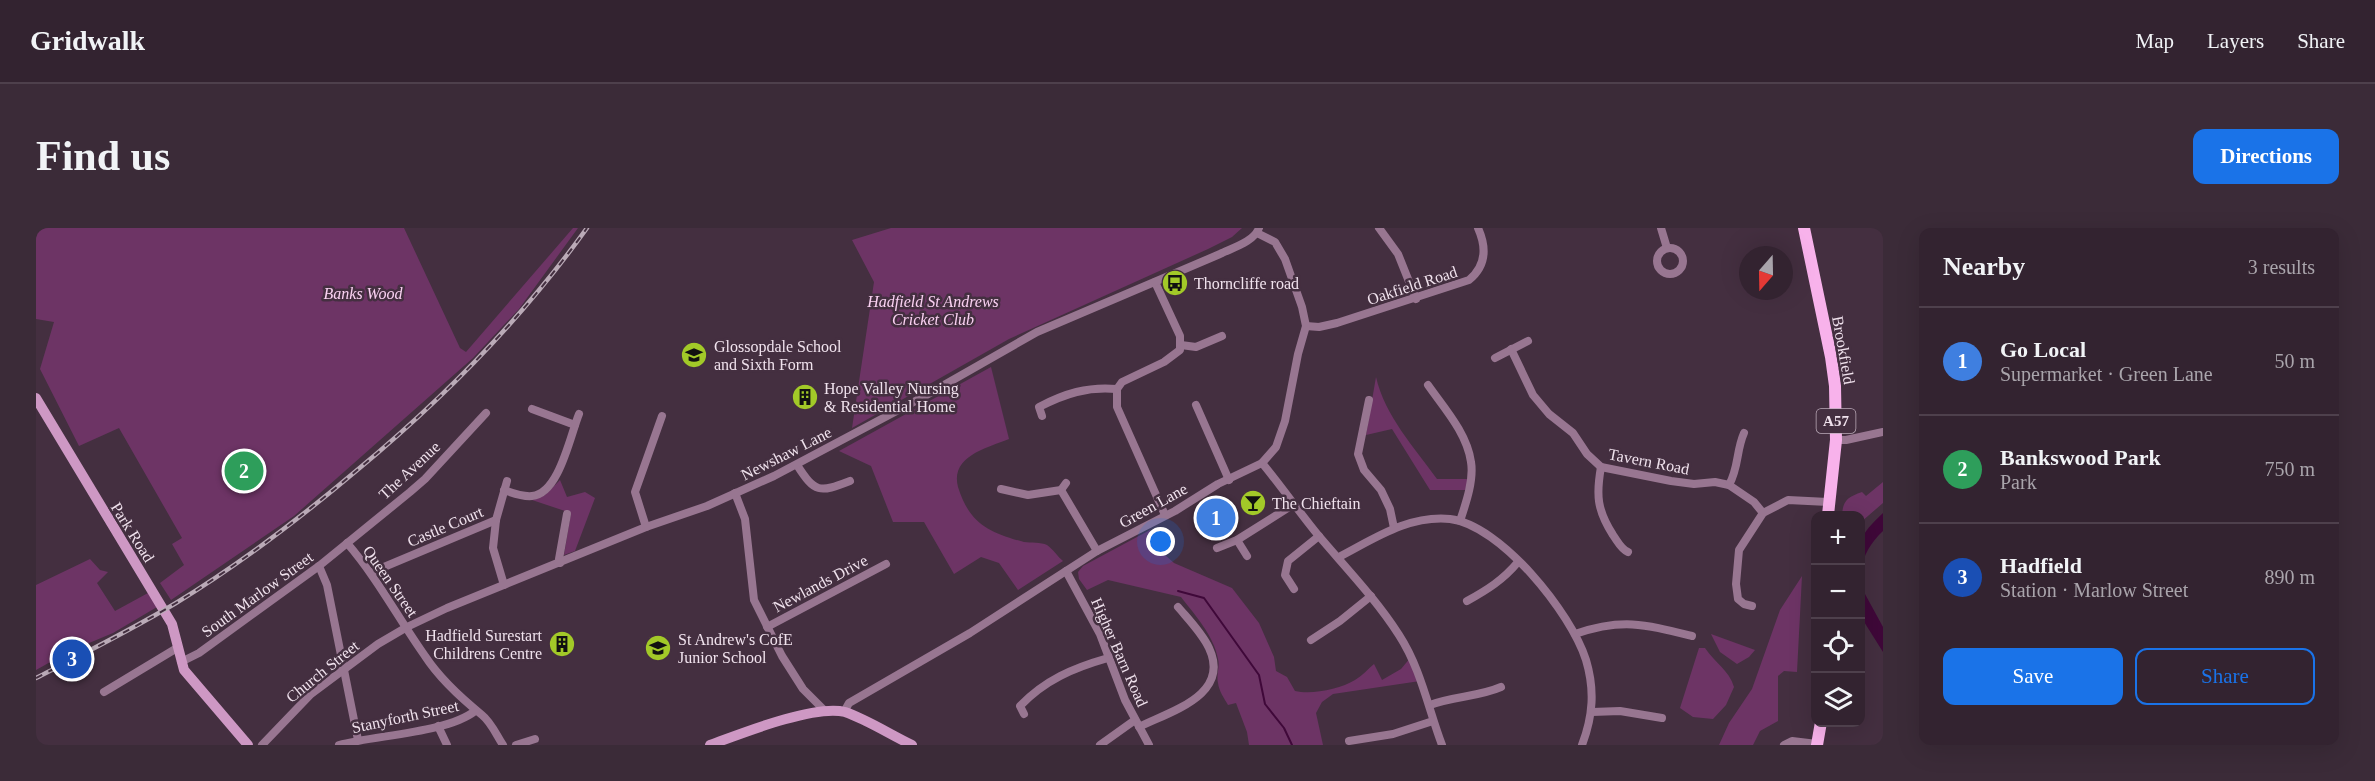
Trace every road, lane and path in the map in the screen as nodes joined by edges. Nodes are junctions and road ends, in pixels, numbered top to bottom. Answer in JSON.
{"nodes":[{"id":1,"x":1379,"y":228,"type":"edge"},
{"id":2,"x":1478,"y":228,"type":"edge"},
{"id":3,"x":1661,"y":228,"type":"edge"},
{"id":4,"x":1804,"y":228,"type":"edge"},
{"id":5,"x":1258,"y":230,"type":"edge"},
{"id":6,"x":1667,"y":248,"type":"dead end"},
{"id":7,"x":1155,"y":282,"type":"junction"},
{"id":8,"x":1416,"y":299,"type":"junction"},
{"id":9,"x":1306,"y":326,"type":"junction"},
{"id":10,"x":1222,"y":336,"type":"dead end"},
{"id":11,"x":1528,"y":340,"type":"dead end"},
{"id":12,"x":1180,"y":345,"type":"junction"},
{"id":13,"x":1511,"y":349,"type":"junction"},
{"id":14,"x":1495,"y":358,"type":"dead end"},
{"id":15,"x":1428,"y":385,"type":"dead end"},
{"id":16,"x":1117,"y":389,"type":"junction"},
{"id":17,"x":36,"y":398,"type":"edge"},
{"id":18,"x":1369,"y":400,"type":"dead end"},
{"id":19,"x":1196,"y":405,"type":"dead end"},
{"id":20,"x":532,"y":410,"type":"dead end"},
{"id":21,"x":486,"y":413,"type":"dead end"},
{"id":22,"x":579,"y":414,"type":"dead end"},
{"id":23,"x":662,"y":416,"type":"dead end"},
{"id":24,"x":1042,"y":416,"type":"dead end"},
{"id":25,"x":575,"y":424,"type":"junction"},
{"id":26,"x":1883,"y":432,"type":"edge"},
{"id":27,"x":1744,"y":433,"type":"dead end"},
{"id":28,"x":1836,"y":440,"type":"junction"},
{"id":29,"x":1262,"y":463,"type":"junction"},
{"id":30,"x":796,"y":465,"type":"junction"},
{"id":31,"x":1601,"y":467,"type":"junction"},
{"id":32,"x":1229,"y":480,"type":"junction"},
{"id":33,"x":507,"y":481,"type":"dead end"},
{"id":34,"x":850,"y":481,"type":"dead end"},
{"id":35,"x":1729,"y":485,"type":"junction"},
{"id":36,"x":1001,"y":489,"type":"dead end"},
{"id":37,"x":504,"y":490,"type":"junction"},
{"id":38,"x":735,"y":493,"type":"junction"},
{"id":39,"x":1828,"y":502,"type":"junction"},
{"id":40,"x":1294,"y":504,"type":"junction"},
{"id":41,"x":1828,"y":511,"type":"edge"},
{"id":42,"x":567,"y":513,"type":"dead end"},
{"id":43,"x":1763,"y":513,"type":"junction"},
{"id":44,"x":1165,"y":515,"type":"junction"},
{"id":45,"x":496,"y":520,"type":"junction"},
{"id":46,"x":1460,"y":521,"type":"junction"},
{"id":47,"x":646,"y":528,"type":"junction"},
{"id":48,"x":1394,"y":528,"type":"junction"},
{"id":49,"x":1319,"y":536,"type":"junction"},
{"id":50,"x":1237,"y":540,"type":"junction"},
{"id":51,"x":347,"y":543,"type":"junction"},
{"id":52,"x":1217,"y":549,"type":"dead end"},
{"id":53,"x":1096,"y":551,"type":"junction"},
{"id":54,"x":1628,"y":552,"type":"dead end"},
{"id":55,"x":1246,"y":556,"type":"dead end"},
{"id":56,"x":1339,"y":557,"type":"junction"},
{"id":57,"x":1518,"y":562,"type":"junction"},
{"id":58,"x":560,"y":563,"type":"junction"},
{"id":59,"x":886,"y":564,"type":"dead end"},
{"id":60,"x":319,"y":566,"type":"junction"},
{"id":61,"x":1066,"y":571,"type":"junction"},
{"id":62,"x":372,"y":572,"type":"junction"},
{"id":63,"x":504,"y":585,"type":"junction"},
{"id":64,"x":1294,"y":589,"type":"dead end"},
{"id":65,"x":1371,"y":596,"type":"junction"},
{"id":66,"x":1467,"y":601,"type":"dead end"},
{"id":67,"x":1752,"y":606,"type":"dead end"},
{"id":68,"x":1178,"y":607,"type":"dead end"},
{"id":69,"x":407,"y":627,"type":"junction"},
{"id":70,"x":767,"y":627,"type":"junction"},
{"id":71,"x":1575,"y":634,"type":"junction"},
{"id":72,"x":1692,"y":636,"type":"dead end"},
{"id":73,"x":1311,"y":640,"type":"dead end"},
{"id":74,"x":177,"y":648,"type":"junction"},
{"id":75,"x":1108,"y":658,"type":"junction"},
{"id":76,"x":181,"y":662,"type":"junction"},
{"id":77,"x":342,"y":668,"type":"junction"},
{"id":78,"x":1501,"y":687,"type":"dead end"},
{"id":79,"x":104,"y":692,"type":"dead end"},
{"id":80,"x":1430,"y":705,"type":"junction"},
{"id":81,"x":475,"y":711,"type":"junction"},
{"id":82,"x":825,"y":711,"type":"junction"},
{"id":83,"x":844,"y":712,"type":"junction"},
{"id":84,"x":1592,"y":712,"type":"junction"},
{"id":85,"x":1024,"y":714,"type":"dead end"},
{"id":86,"x":1662,"y":718,"type":"dead end"},
{"id":87,"x":1433,"y":721,"type":"junction"},
{"id":88,"x":1137,"y":724,"type":"junction"},
{"id":89,"x":438,"y":726,"type":"junction"},
{"id":90,"x":1820,"y":727,"type":"edge"},
{"id":91,"x":535,"y":739,"type":"dead end"},
{"id":92,"x":358,"y":740,"type":"junction"},
{"id":93,"x":1349,"y":741,"type":"dead end"},
{"id":94,"x":248,"y":745,"type":"edge"},
{"id":95,"x":262,"y":745,"type":"edge"},
{"id":96,"x":339,"y":745,"type":"edge"},
{"id":97,"x":447,"y":745,"type":"edge"},
{"id":98,"x":503,"y":745,"type":"edge"},
{"id":99,"x":516,"y":745,"type":"edge"},
{"id":100,"x":710,"y":745,"type":"edge"},
{"id":101,"x":912,"y":745,"type":"edge"},
{"id":102,"x":1100,"y":745,"type":"edge"},
{"id":103,"x":1149,"y":745,"type":"edge"},
{"id":104,"x":1443,"y":745,"type":"edge"},
{"id":105,"x":1582,"y":745,"type":"edge"},
{"id":106,"x":1784,"y":745,"type":"edge"},
{"id":107,"x":1817,"y":745,"type":"edge"}],
"edges":[{"from":1,"to":8,"type":"street"},
{"from":2,"to":8,"type":"street","name":"Oakfield Road"},
{"from":3,"to":6,"type":"street"},
{"from":4,"to":28,"type":"main road","name":"Brookfield","number":"A57"},
{"from":5,"to":7,"type":"street","name":"Newshaw Lane"},
{"from":5,"to":9,"type":"street"},
{"from":7,"to":12,"type":"street"},
{"from":7,"to":30,"type":"street","name":"Newshaw Lane"},
{"from":8,"to":9,"type":"street","name":"Oakfield Road"},
{"from":9,"to":29,"type":"street","name":"Green Lane"},
{"from":10,"to":12,"type":"street"},
{"from":11,"to":13,"type":"street"},
{"from":12,"to":16,"type":"street"},
{"from":13,"to":14,"type":"street"},
{"from":13,"to":31,"type":"street","name":"Tavern Road"},
{"from":15,"to":46,"type":"street"},
{"from":16,"to":24,"type":"street"},
{"from":16,"to":44,"type":"street"},
{"from":17,"to":74,"type":"street","name":"Park Road"},
{"from":18,"to":48,"type":"street"},
{"from":19,"to":32,"type":"street"},
{"from":20,"to":25,"type":"street"},
{"from":21,"to":51,"type":"street","name":"The Avenue"},
{"from":22,"to":25,"type":"street"},
{"from":23,"to":47,"type":"street"},
{"from":25,"to":37,"type":"street"},
{"from":26,"to":28,"type":"street"},
{"from":27,"to":35,"type":"street"},
{"from":28,"to":39,"type":"main road","name":"Brookfield","number":"A57"},
{"from":29,"to":32,"type":"street","name":"Green Lane"},
{"from":29,"to":40,"type":"street"},
{"from":30,"to":34,"type":"street"},
{"from":30,"to":38,"type":"street","name":"Newshaw Lane"},
{"from":31,"to":35,"type":"street","name":"Tavern Road"},
{"from":31,"to":54,"type":"street"},
{"from":32,"to":44,"type":"street","name":"Green Lane"},
{"from":33,"to":37,"type":"street"},
{"from":35,"to":43,"type":"street"},
{"from":36,"to":53,"type":"street"},
{"from":37,"to":45,"type":"street"},
{"from":38,"to":47,"type":"street","name":"Newshaw Lane"},
{"from":38,"to":70,"type":"street","name":"Newlands Drive"},
{"from":39,"to":41,"type":"main road","name":"Brookfield","number":"A57"},
{"from":39,"to":43,"type":"street"},
{"from":40,"to":49,"type":"street"},
{"from":40,"to":50,"type":"street"},
{"from":42,"to":58,"type":"street"},
{"from":43,"to":67,"type":"street"},
{"from":44,"to":53,"type":"street","name":"Green Lane"},
{"from":45,"to":62,"type":"street","name":"Castle Court"},
{"from":45,"to":63,"type":"street"},
{"from":46,"to":48,"type":"street"},
{"from":46,"to":57,"type":"street"},
{"from":47,"to":58,"type":"street","name":"Newshaw Lane"},
{"from":48,"to":56,"type":"street"},
{"from":49,"to":56,"type":"street"},
{"from":49,"to":64,"type":"street"},
{"from":50,"to":52,"type":"street"},
{"from":50,"to":55,"type":"street"},
{"from":51,"to":60,"type":"street","name":"South Marlow Street"},
{"from":51,"to":62,"type":"street","name":"Queen Street"},
{"from":53,"to":61,"type":"street","name":"Green Lane"},
{"from":56,"to":65,"type":"street"},
{"from":57,"to":66,"type":"street"},
{"from":57,"to":71,"type":"street"},
{"from":58,"to":63,"type":"street","name":"Newshaw Lane"},
{"from":59,"to":70,"type":"street","name":"Newlands Drive"},
{"from":60,"to":76,"type":"street","name":"South Marlow Street"},
{"from":60,"to":77,"type":"street"},
{"from":61,"to":75,"type":"street","name":"Higher Barn Road"},
{"from":61,"to":83,"type":"street","name":"Green Lane"},
{"from":62,"to":69,"type":"street","name":"Queen Street"},
{"from":63,"to":69,"type":"street","name":"Newshaw Lane"},
{"from":65,"to":73,"type":"street"},
{"from":65,"to":80,"type":"street"},
{"from":68,"to":88,"type":"street"},
{"from":69,"to":77,"type":"street","name":"Church Street"},
{"from":69,"to":81,"type":"street","name":"Queen Street"},
{"from":70,"to":82,"type":"street","name":"Newlands Drive"},
{"from":71,"to":72,"type":"street"},
{"from":71,"to":84,"type":"street"},
{"from":74,"to":76,"type":"street","name":"Park Road"},
{"from":74,"to":79,"type":"street"},
{"from":75,"to":85,"type":"street"},
{"from":75,"to":88,"type":"street","name":"Higher Barn Road"},
{"from":76,"to":94,"type":"street","name":"Park Road"},
{"from":77,"to":92,"type":"street"},
{"from":77,"to":95,"type":"street","name":"Church Street"},
{"from":78,"to":80,"type":"street"},
{"from":80,"to":87,"type":"street"},
{"from":81,"to":89,"type":"street","name":"Stanyforth Street"},
{"from":81,"to":98,"type":"street","name":"Queen Street"},
{"from":82,"to":83,"type":"street"},
{"from":82,"to":100,"type":"street"},
{"from":83,"to":101,"type":"street"},
{"from":84,"to":86,"type":"street"},
{"from":84,"to":105,"type":"street"},
{"from":87,"to":93,"type":"street"},
{"from":87,"to":104,"type":"street"},
{"from":88,"to":102,"type":"street"},
{"from":88,"to":103,"type":"street","name":"Higher Barn Road"},
{"from":89,"to":92,"type":"street","name":"Stanyforth Street"},
{"from":89,"to":97,"type":"street"},
{"from":90,"to":107,"type":"main road"},
{"from":91,"to":99,"type":"street"},
{"from":92,"to":96,"type":"street","name":"Stanyforth Street"},
{"from":106,"to":107,"type":"street"}]}
